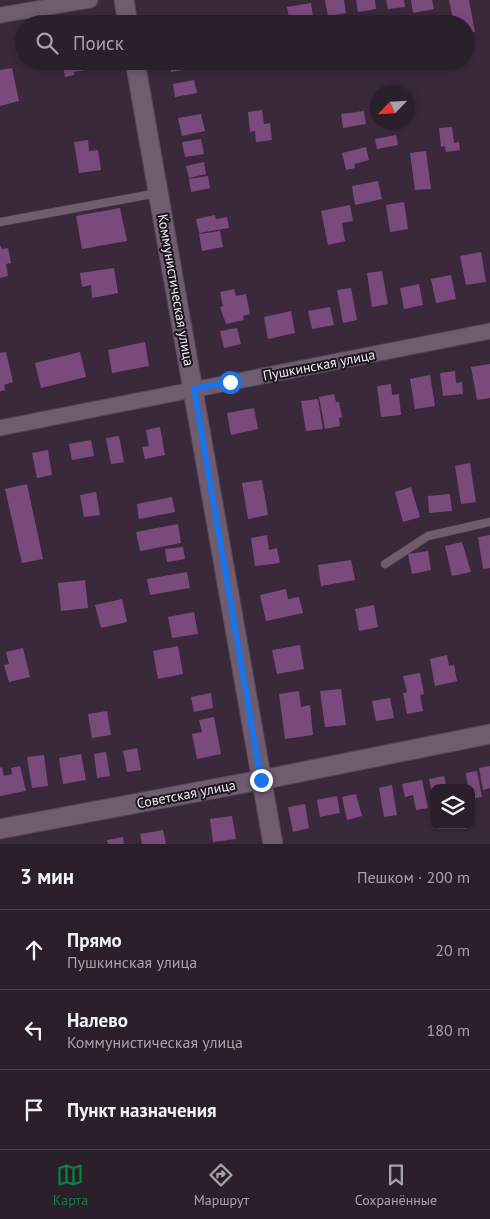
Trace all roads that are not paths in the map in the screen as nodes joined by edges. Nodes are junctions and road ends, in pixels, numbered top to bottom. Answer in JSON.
{"nodes":[{"id":1,"x":90,"y":0,"type":"edge"},
{"id":2,"x":124,"y":0,"type":"edge"},
{"id":3,"x":0,"y":15,"type":"edge"},
{"id":4,"x":126,"y":15,"type":"edge"},
{"id":5,"x":137,"y":70,"type":"edge"},
{"id":6,"x":158,"y":193,"type":"junction"},
{"id":7,"x":0,"y":222,"type":"edge"},
{"id":8,"x":490,"y":331,"type":"edge"},
{"id":9,"x":194,"y":389,"type":"junction"},
{"id":10,"x":0,"y":428,"type":"edge"},
{"id":11,"x":490,"y":522,"type":"edge"},
{"id":12,"x":385,"y":564,"type":"dead end"},
{"id":13,"x":490,"y":734,"type":"edge"},
{"id":14,"x":261,"y":780,"type":"junction"},
{"id":15,"x":0,"y":829,"type":"edge"},
{"id":16,"x":273,"y":844,"type":"edge"}],
"edges":[{"from":1,"to":3,"type":"street"},
{"from":2,"to":4,"type":"street"},
{"from":5,"to":6,"type":"street","name":"Коммунистическая улица"},
{"from":6,"to":7,"type":"lane"},
{"from":6,"to":9,"type":"street","name":"Коммунистическая улица"},
{"from":8,"to":9,"type":"street","name":"Пушкинская улица"},
{"from":9,"to":10,"type":"street","name":"Пушкинская улица"},
{"from":9,"to":14,"type":"street","name":"Коммунистическая улица"},
{"from":11,"to":12,"type":"lane"},
{"from":13,"to":14,"type":"street","name":"Советская улица"},
{"from":14,"to":15,"type":"street","name":"Советская улица"},
{"from":14,"to":16,"type":"street","name":"Коммунистическая улица"}]}
